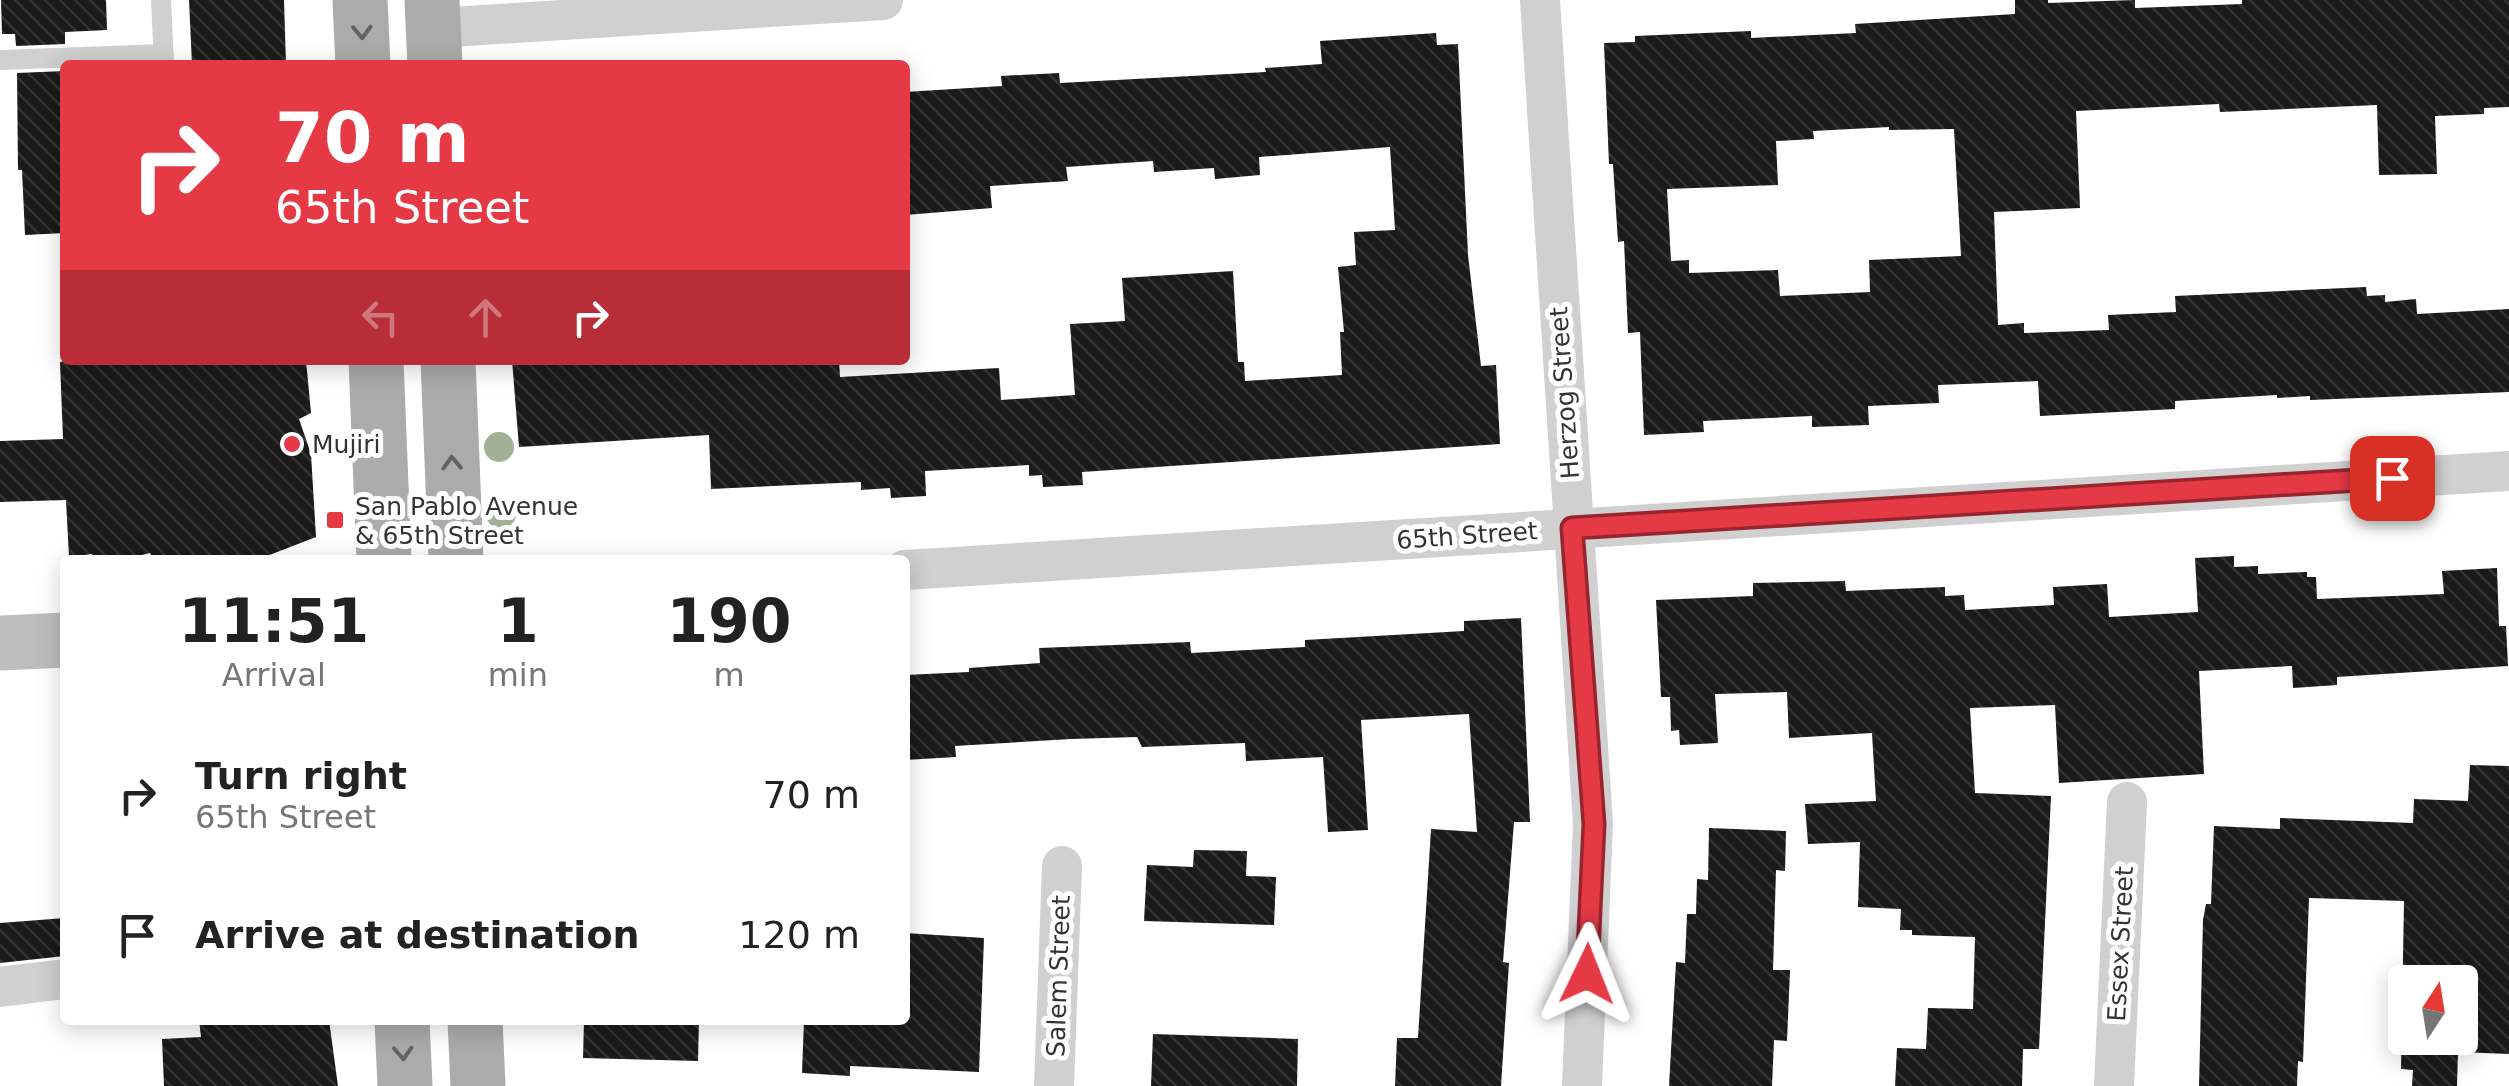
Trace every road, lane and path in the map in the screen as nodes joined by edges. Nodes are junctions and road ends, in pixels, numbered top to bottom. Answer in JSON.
{"nodes":[{"id":1,"x":160,"y":0,"type":"edge"},
{"id":2,"x":360,"y":0,"type":"edge"},
{"id":3,"x":883,"y":0,"type":"edge"},
{"id":4,"x":1540,"y":0,"type":"edge"},
{"id":5,"x":434,"y":31,"type":"edge"},
{"id":6,"x":164,"y":59,"type":"edge"},
{"id":7,"x":0,"y":60,"type":"edge"},
{"id":8,"x":363,"y":60,"type":"edge"},
{"id":9,"x":376,"y":365,"type":"edge"},
{"id":10,"x":448,"y":365,"type":"edge"},
{"id":11,"x":2509,"y":471,"type":"edge"},
{"id":12,"x":1572,"y":528,"type":"junction"},
{"id":13,"x":384,"y":555,"type":"edge"},
{"id":14,"x":456,"y":555,"type":"edge"},
{"id":15,"x":910,"y":570,"type":"edge"},
{"id":16,"x":60,"y":640,"type":"edge"},
{"id":17,"x":0,"y":643,"type":"edge"},
{"id":18,"x":2127,"y":802,"type":"dead end"},
{"id":19,"x":1062,"y":866,"type":"dead end"},
{"id":20,"x":60,"y":980,"type":"edge"},
{"id":21,"x":0,"y":988,"type":"edge"},
{"id":22,"x":402,"y":1025,"type":"edge"},
{"id":23,"x":475,"y":1025,"type":"edge"},
{"id":24,"x":405,"y":1086,"type":"edge"},
{"id":25,"x":478,"y":1086,"type":"edge"},
{"id":26,"x":1054,"y":1086,"type":"edge"},
{"id":27,"x":1582,"y":1086,"type":"edge"},
{"id":28,"x":2114,"y":1086,"type":"edge"}],
"edges":[{"from":1,"to":6,"type":"lane"},
{"from":2,"to":8,"type":"main road","one_way":true},
{"from":3,"to":5,"type":"street"},
{"from":4,"to":12,"type":"street","name":"Herzog Street"},
{"from":6,"to":7,"type":"lane"},
{"from":9,"to":13,"type":"main road"},
{"from":14,"to":10,"type":"main road","one_way":true},
{"from":11,"to":12,"type":"street","name":"65th Street"},
{"from":12,"to":15,"type":"street","name":"65th Street"},
{"from":12,"to":27,"type":"street","name":"Herzog Street"},
{"from":16,"to":17,"type":"street"},
{"from":18,"to":28,"type":"street","name":"Essex Street"},
{"from":19,"to":26,"type":"street","name":"Salem Street"},
{"from":20,"to":21,"type":"street"},
{"from":22,"to":24,"type":"main road","one_way":true},
{"from":23,"to":25,"type":"main road"}]}
